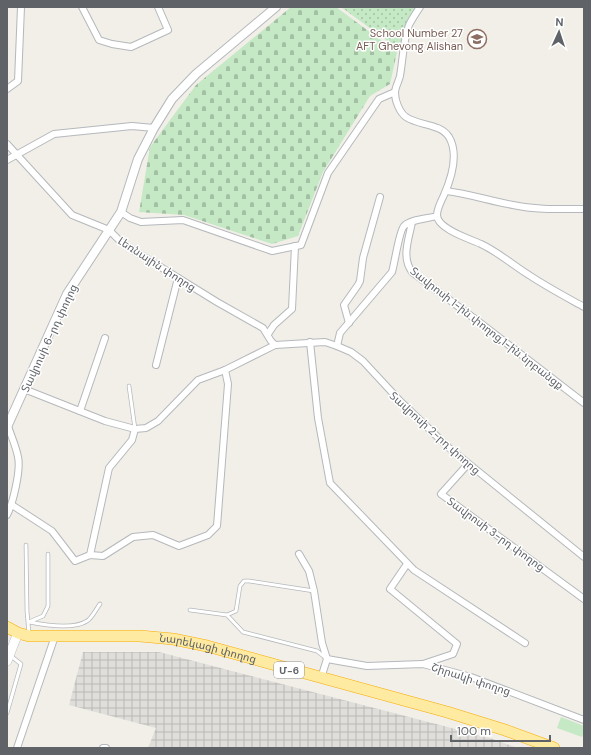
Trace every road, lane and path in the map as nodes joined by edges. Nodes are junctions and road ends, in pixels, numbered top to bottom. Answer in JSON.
{"nodes":[{"id":1,"x":21,"y":7,"type":"edge"},
{"id":2,"x":82,"y":7,"type":"edge"},
{"id":3,"x":158,"y":7,"type":"edge"},
{"id":4,"x":276,"y":7,"type":"edge"},
{"id":5,"x":420,"y":7,"type":"edge"},
{"id":6,"x":7,"y":90,"type":"edge"},
{"id":7,"x":395,"y":92,"type":"junction"},
{"id":8,"x":154,"y":128,"type":"junction"},
{"id":9,"x":7,"y":144,"type":"edge"},
{"id":10,"x":17,"y":155,"type":"junction"},
{"id":11,"x":7,"y":160,"type":"edge"},
{"id":12,"x":446,"y":191,"type":"junction"},
{"id":13,"x":380,"y":197,"type":"dead end"},
{"id":14,"x":584,"y":209,"type":"edge"},
{"id":15,"x":121,"y":212,"type":"junction"},
{"id":16,"x":437,"y":216,"type":"junction"},
{"id":17,"x":412,"y":222,"type":"junction"},
{"id":18,"x":109,"y":230,"type":"junction"},
{"id":19,"x":295,"y":246,"type":"junction"},
{"id":20,"x":178,"y":278,"type":"junction"},
{"id":21,"x":584,"y":307,"type":"edge"},
{"id":22,"x":349,"y":323,"type":"junction"},
{"id":23,"x":268,"y":334,"type":"junction"},
{"id":24,"x":105,"y":338,"type":"dead end"},
{"id":25,"x":310,"y":342,"type":"junction"},
{"id":26,"x":275,"y":346,"type":"junction"},
{"id":27,"x":337,"y":346,"type":"junction"},
{"id":28,"x":156,"y":365,"type":"dead end"},
{"id":29,"x":226,"y":370,"type":"junction"},
{"id":30,"x":129,"y":386,"type":"dead end"},
{"id":31,"x":24,"y":388,"type":"junction"},
{"id":32,"x":584,"y":403,"type":"edge"},
{"id":33,"x":80,"y":411,"type":"junction"},
{"id":34,"x":7,"y":427,"type":"edge"},
{"id":35,"x":135,"y":429,"type":"junction"},
{"id":36,"x":468,"y":464,"type":"junction"},
{"id":37,"x":12,"y":505,"type":"junction"},
{"id":38,"x":7,"y":515,"type":"edge"},
{"id":39,"x":26,"y":545,"type":"dead end"},
{"id":40,"x":48,"y":554,"type":"dead end"},
{"id":41,"x":299,"y":554,"type":"dead end"},
{"id":42,"x":90,"y":555,"type":"junction"},
{"id":43,"x":584,"y":557,"type":"edge"},
{"id":44,"x":407,"y":564,"type":"junction"},
{"id":45,"x":314,"y":591,"type":"junction"},
{"id":46,"x":584,"y":599,"type":"edge"},
{"id":47,"x":100,"y":604,"type":"dead end"},
{"id":48,"x":190,"y":610,"type":"dead end"},
{"id":49,"x":227,"y":615,"type":"junction"},
{"id":50,"x":29,"y":622,"type":"junction"},
{"id":51,"x":7,"y":627,"type":"edge"},
{"id":52,"x":18,"y":633,"type":"junction"},
{"id":53,"x":29,"y":636,"type":"junction"},
{"id":54,"x":55,"y":636,"type":"junction"},
{"id":55,"x":525,"y":644,"type":"dead end"},
{"id":56,"x":8,"y":658,"type":"edge"},
{"id":57,"x":327,"y":659,"type":"junction"},
{"id":58,"x":423,"y":664,"type":"junction"},
{"id":59,"x":321,"y":678,"type":"junction"},
{"id":60,"x":7,"y":698,"type":"edge"},
{"id":61,"x":11,"y":700,"type":"junction"},
{"id":62,"x":7,"y":713,"type":"edge"},
{"id":63,"x":584,"y":720,"type":"edge"},
{"id":64,"x":18,"y":748,"type":"edge"},
{"id":65,"x":554,"y":748,"type":"edge"}],
"edges":[{"from":1,"to":6,"type":"street"},
{"from":2,"to":3,"type":"street"},
{"from":4,"to":8,"type":"street","name":"Տավրոսի 6-րդ փողոց"},
{"from":5,"to":7,"type":"street"},
{"from":7,"to":12,"type":"street"},
{"from":7,"to":19,"type":"street"},
{"from":8,"to":10,"type":"street"},
{"from":8,"to":15,"type":"street","name":"Տավրոսի 6-րդ փողոց"},
{"from":9,"to":10,"type":"street","name":"Լեռնային փողոց"},
{"from":10,"to":11,"type":"street"},
{"from":10,"to":18,"type":"street","name":"Լեռնային փողոց"},
{"from":12,"to":14,"type":"street"},
{"from":12,"to":16,"type":"street"},
{"from":13,"to":22,"type":"street"},
{"from":15,"to":18,"type":"street","name":"Տավրոսի 6-րդ փողոց"},
{"from":15,"to":19,"type":"street"},
{"from":16,"to":17,"type":"street"},
{"from":16,"to":21,"type":"street"},
{"from":17,"to":22,"type":"street"},
{"from":17,"to":32,"type":"street","name":"Տավրոսի 1-ին փողոց,1-ին նրբանցք"},
{"from":18,"to":20,"type":"street","name":"Լեռնային փողոց"},
{"from":18,"to":31,"type":"street","name":"Տավրոսի 6-րդ փողոց"},
{"from":19,"to":23,"type":"street"},
{"from":20,"to":23,"type":"street","name":"Լեռնային փողոց"},
{"from":20,"to":28,"type":"street"},
{"from":22,"to":27,"type":"street"},
{"from":23,"to":26,"type":"street","name":"Լեռնային փողոց"},
{"from":24,"to":33,"type":"street"},
{"from":25,"to":26,"type":"street","name":"Տավրոսի 2-րդ փողոց"},
{"from":25,"to":27,"type":"street","name":"Տավրոսի 2-րդ փողոց"},
{"from":25,"to":44,"type":"street"},
{"from":26,"to":29,"type":"street","name":"Տավրոսի 2-րդ փողոց"},
{"from":27,"to":36,"type":"street","name":"Տավրոսի 2-րդ փողոց"},
{"from":29,"to":35,"type":"street","name":"Տավրոսի 2-րդ փողոց"},
{"from":29,"to":42,"type":"street"},
{"from":30,"to":35,"type":"lane"},
{"from":31,"to":33,"type":"street"},
{"from":31,"to":34,"type":"street","name":"Տավրոսի 6-րդ փողոց"},
{"from":33,"to":35,"type":"street"},
{"from":34,"to":37,"type":"street"},
{"from":35,"to":42,"type":"street"},
{"from":36,"to":43,"type":"street","name":"Տավրոսի 2-րդ փողոց"},
{"from":36,"to":46,"type":"street","name":"Տավրոսի 3-րդ փողոց"},
{"from":37,"to":38,"type":"street"},
{"from":37,"to":42,"type":"street"},
{"from":39,"to":50,"type":"lane"},
{"from":40,"to":50,"type":"lane"},
{"from":41,"to":45,"type":"street"},
{"from":44,"to":55,"type":"street"},
{"from":44,"to":58,"type":"street"},
{"from":45,"to":49,"type":"lane"},
{"from":45,"to":57,"type":"street"},
{"from":47,"to":50,"type":"lane"},
{"from":48,"to":49,"type":"lane"},
{"from":49,"to":57,"type":"lane"},
{"from":50,"to":53,"type":"lane"},
{"from":51,"to":52,"type":"highway","number":"Մ-6"},
{"from":52,"to":53,"type":"highway","name":"Նարեկացի փողոց","number":"Մ-6"},
{"from":52,"to":56,"type":"main road"},
{"from":53,"to":54,"type":"highway","name":"Նարեկացի փողոց","number":"Մ-6"},
{"from":54,"to":59,"type":"highway","name":"Նարեկացի փողոց","number":"Մ-6"},
{"from":54,"to":64,"type":"street"},
{"from":56,"to":61,"type":"lane"},
{"from":57,"to":58,"type":"street","name":"Շիրակի փողոց"},
{"from":57,"to":59,"type":"street"},
{"from":58,"to":63,"type":"street","name":"Շիրակի փողոց"},
{"from":59,"to":65,"type":"highway","name":"Նարեկացի փողոց","number":"Մ-6"},
{"from":60,"to":61,"type":"lane"},
{"from":61,"to":62,"type":"lane"}]}
